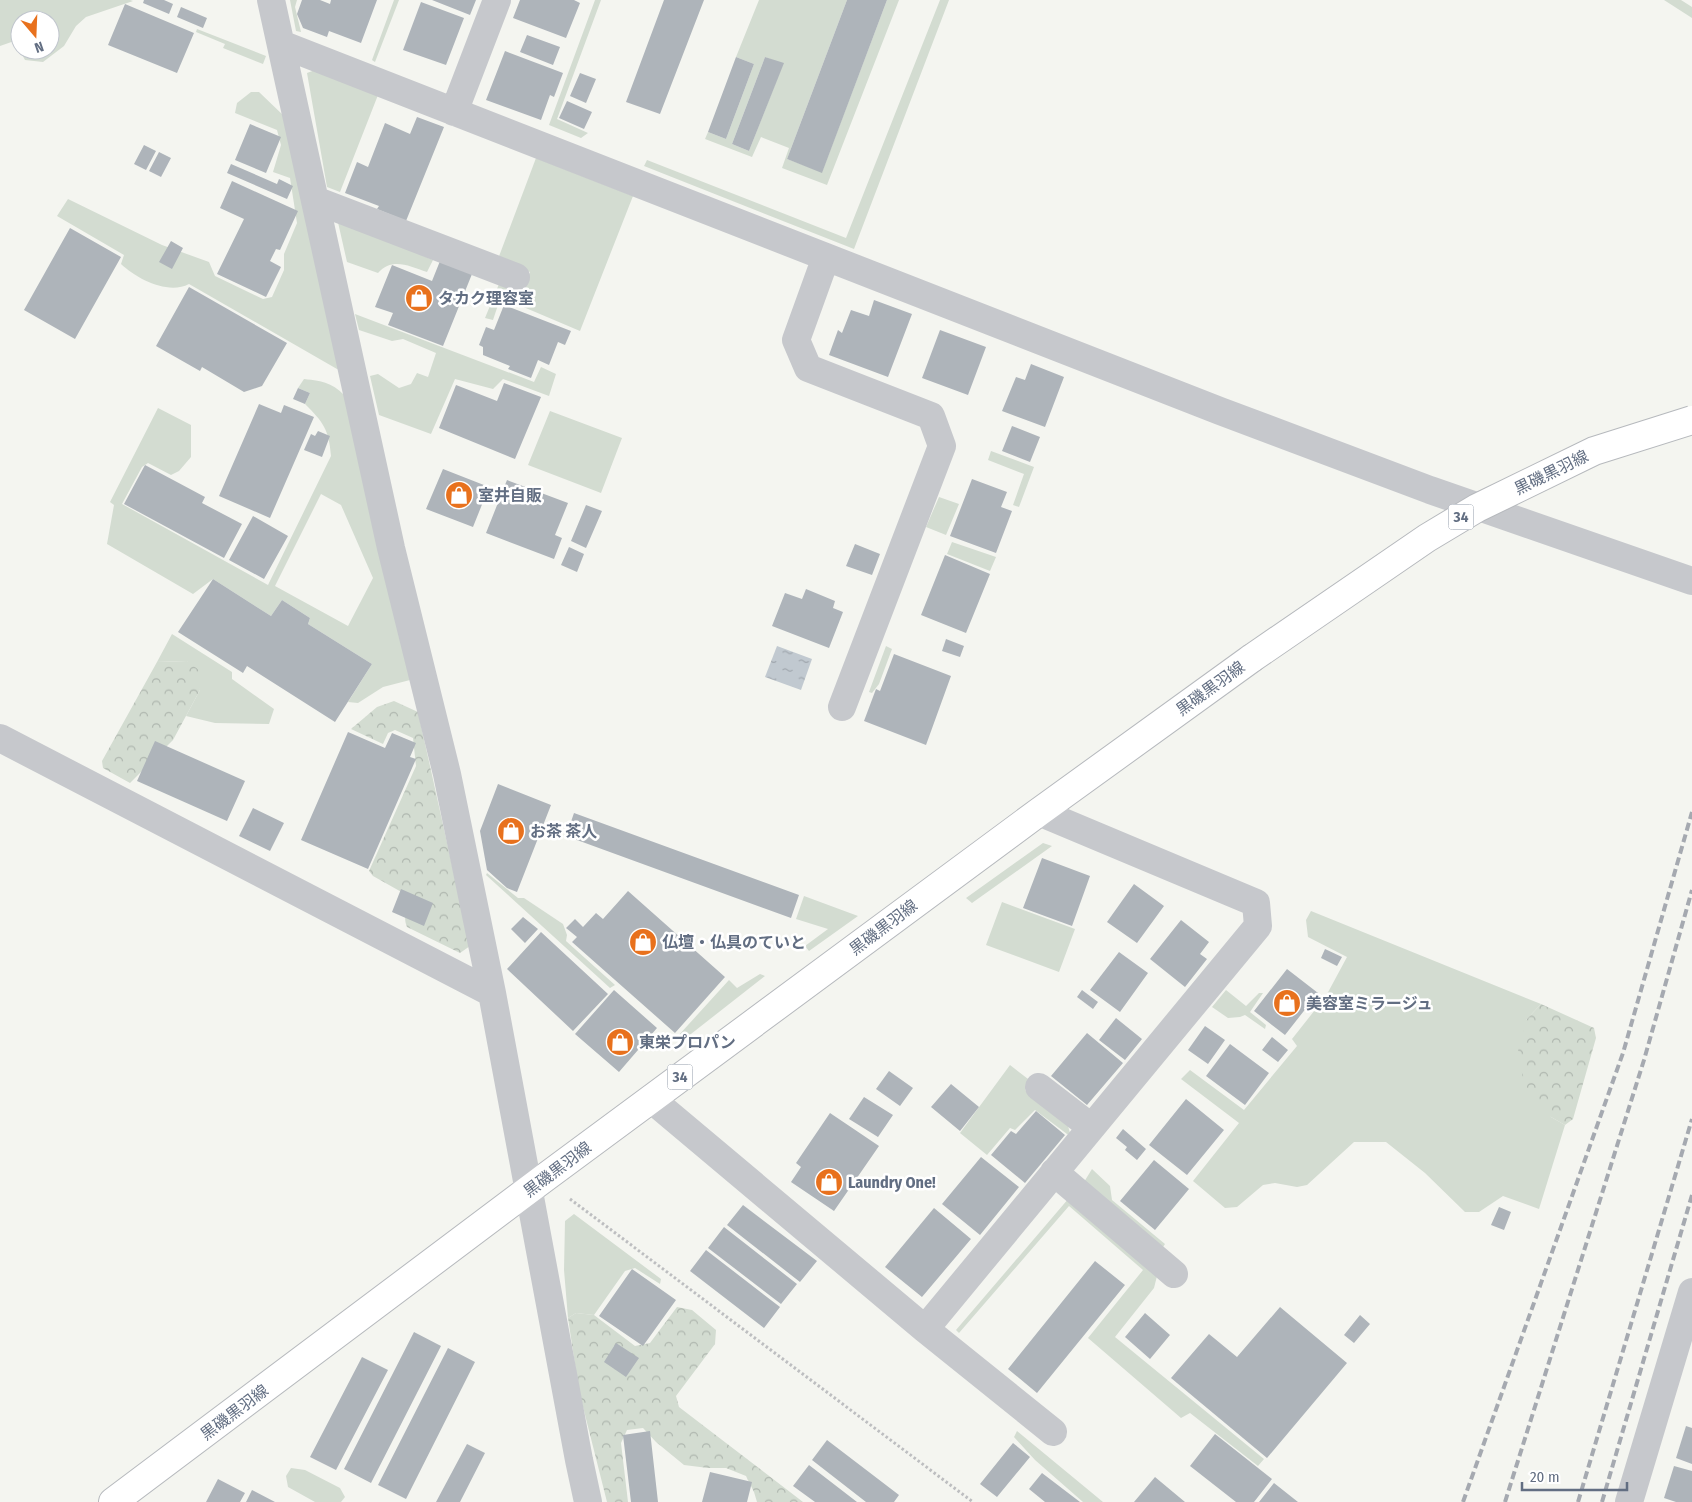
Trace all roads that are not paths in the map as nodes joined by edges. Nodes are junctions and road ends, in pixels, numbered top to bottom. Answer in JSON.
{"nodes":[{"id":1,"x":270,"y":0,"type":"edge"},
{"id":2,"x":497,"y":0,"type":"edge"},
{"id":3,"x":280,"y":44,"type":"junction"},
{"id":4,"x":454,"y":112,"type":"junction"},
{"id":5,"x":315,"y":200,"type":"junction"},
{"id":6,"x":826,"y":257,"type":"junction"},
{"id":7,"x":516,"y":277,"type":"dead end"},
{"id":8,"x":1692,"y":420,"type":"edge"},
{"id":9,"x":1692,"y":581,"type":"edge"},
{"id":10,"x":842,"y":707,"type":"dead end"},
{"id":11,"x":0,"y":738,"type":"edge"},
{"id":12,"x":1039,"y":812,"type":"junction"},
{"id":13,"x":492,"y":993,"type":"junction"},
{"id":14,"x":1039,"y":1087,"type":"dead end"},
{"id":15,"x":651,"y":1099,"type":"junction"},
{"id":16,"x":1091,"y":1127,"type":"junction"},
{"id":17,"x":1054,"y":1172,"type":"junction"},
{"id":18,"x":536,"y":1185,"type":"junction"},
{"id":19,"x":1174,"y":1274,"type":"dead end"},
{"id":20,"x":1692,"y":1292,"type":"edge"},
{"id":21,"x":925,"y":1328,"type":"junction"},
{"id":22,"x":1053,"y":1432,"type":"dead end"},
{"id":23,"x":113,"y":1502,"type":"edge"},
{"id":24,"x":588,"y":1502,"type":"edge"},
{"id":25,"x":1629,"y":1502,"type":"edge"}],
"edges":[{"from":1,"to":3,"type":"street"},
{"from":2,"to":4,"type":"street"},
{"from":3,"to":4,"type":"street"},
{"from":3,"to":5,"type":"street"},
{"from":4,"to":6,"type":"street"},
{"from":5,"to":7,"type":"street"},
{"from":5,"to":13,"type":"street"},
{"from":6,"to":9,"type":"street"},
{"from":6,"to":10,"type":"street"},
{"from":8,"to":12,"type":"main road","name":"黒磯黒羽線","number":"34","bridge":true},
{"from":11,"to":13,"type":"street"},
{"from":12,"to":15,"type":"main road","name":"黒磯黒羽線","number":"34"},
{"from":12,"to":16,"type":"street"},
{"from":13,"to":18,"type":"street"},
{"from":14,"to":16,"type":"street"},
{"from":15,"to":18,"type":"main road","name":"黒磯黒羽線","number":"34"},
{"from":15,"to":21,"type":"street"},
{"from":16,"to":17,"type":"street"},
{"from":17,"to":19,"type":"street"},
{"from":17,"to":21,"type":"street"},
{"from":18,"to":23,"type":"main road","name":"黒磯黒羽線","number":"34"},
{"from":18,"to":24,"type":"street"},
{"from":20,"to":25,"type":"street"},
{"from":21,"to":22,"type":"street"}]}
